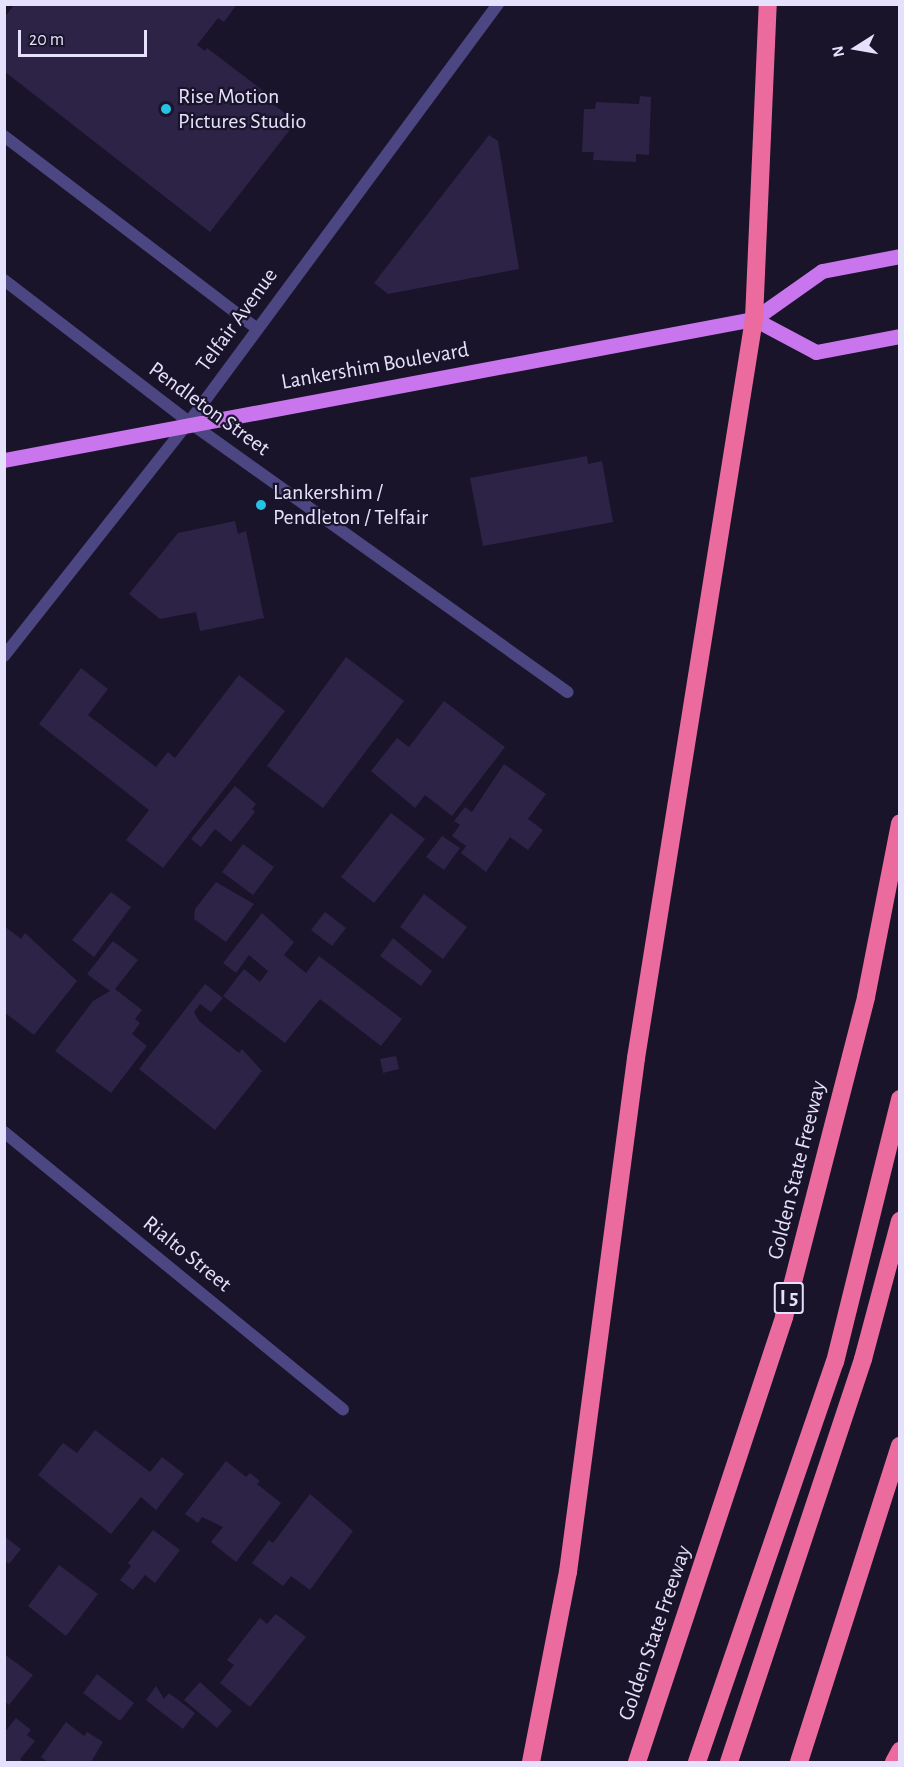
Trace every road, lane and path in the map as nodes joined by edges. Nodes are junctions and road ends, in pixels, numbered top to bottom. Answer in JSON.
{"nodes":[{"id":1,"x":498,"y":4,"type":"edge"},
{"id":2,"x":768,"y":4,"type":"edge"},
{"id":3,"x":4,"y":136,"type":"edge"},
{"id":4,"x":900,"y":256,"type":"edge"},
{"id":5,"x":4,"y":280,"type":"edge"},
{"id":6,"x":753,"y":319,"type":"junction"},
{"id":7,"x":256,"y":328,"type":"junction"},
{"id":8,"x":900,"y":336,"type":"edge"},
{"id":9,"x":189,"y":422,"type":"junction"},
{"id":10,"x":4,"y":460,"type":"edge"},
{"id":11,"x":4,"y":656,"type":"edge"},
{"id":12,"x":568,"y":692,"type":"dead end"},
{"id":13,"x":900,"y":823,"type":"edge"},
{"id":14,"x":900,"y":1099,"type":"edge"},
{"id":15,"x":4,"y":1132,"type":"edge"},
{"id":16,"x":900,"y":1221,"type":"edge"},
{"id":17,"x":344,"y":1409,"type":"dead end"},
{"id":18,"x":900,"y":1446,"type":"edge"},
{"id":19,"x":900,"y":1751,"type":"edge"},
{"id":20,"x":531,"y":1762,"type":"edge"},
{"id":21,"x":637,"y":1762,"type":"edge"},
{"id":22,"x":697,"y":1762,"type":"edge"},
{"id":23,"x":729,"y":1762,"type":"edge"},
{"id":24,"x":799,"y":1762,"type":"edge"},
{"id":25,"x":894,"y":1762,"type":"edge"}],
"edges":[{"from":1,"to":7,"type":"street","name":"Telfair Avenue"},
{"from":2,"to":6,"type":"highway"},
{"from":3,"to":7,"type":"street"},
{"from":4,"to":6,"type":"main road","name":"Lankershim Boulevard"},
{"from":5,"to":9,"type":"street","name":"Pendleton Street"},
{"from":6,"to":8,"type":"main road"},
{"from":6,"to":9,"type":"main road","name":"Lankershim Boulevard"},
{"from":6,"to":20,"type":"highway"},
{"from":7,"to":9,"type":"street","name":"Telfair Avenue"},
{"from":9,"to":10,"type":"main road","name":"Lankershim Boulevard"},
{"from":9,"to":11,"type":"street","name":"Telfair Avenue"},
{"from":9,"to":12,"type":"street","name":"Pendleton Street"},
{"from":13,"to":21,"type":"highway","name":"Golden State Freeway","number":"I 5"},
{"from":14,"to":22,"type":"highway"},
{"from":15,"to":17,"type":"street","name":"Rialto Street"},
{"from":16,"to":23,"type":"highway"},
{"from":18,"to":24,"type":"highway"},
{"from":19,"to":25,"type":"highway"}]}
